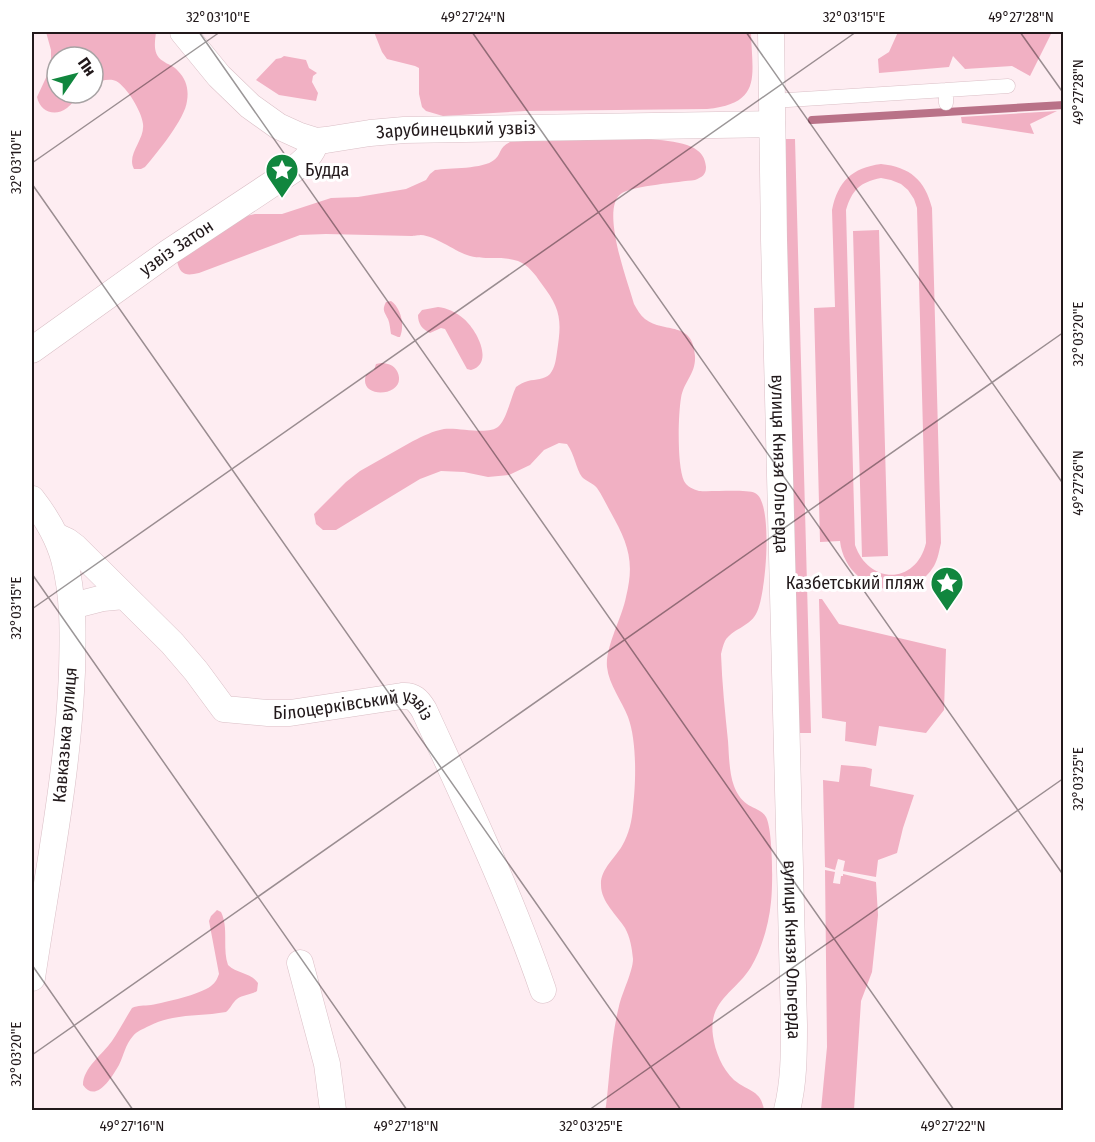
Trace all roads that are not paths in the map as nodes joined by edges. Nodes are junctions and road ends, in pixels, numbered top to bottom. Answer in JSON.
{"nodes":[{"id":1,"x":183,"y":32,"type":"edge"},
{"id":2,"x":771,"y":32,"type":"edge"},
{"id":3,"x":1008,"y":86,"type":"dead end"},
{"id":4,"x":772,"y":112,"type":"junction"},
{"id":5,"x":316,"y":141,"type":"junction"},
{"id":6,"x":32,"y":351,"type":"edge"},
{"id":7,"x":32,"y":500,"type":"edge"},
{"id":8,"x":56,"y":536,"type":"junction"},
{"id":9,"x":124,"y":596,"type":"junction"},
{"id":10,"x":72,"y":606,"type":"junction"},
{"id":11,"x":300,"y":963,"type":"dead end"},
{"id":12,"x":32,"y":978,"type":"edge"},
{"id":13,"x":543,"y":990,"type":"dead end"},
{"id":14,"x":333,"y":1110,"type":"edge"},
{"id":15,"x":787,"y":1110,"type":"edge"}],
"edges":[{"from":1,"to":5,"type":"street","name":"Зарубинецький узвіз"},
{"from":2,"to":4,"type":"street","name":"вулиця Князя Ольгерда"},
{"from":3,"to":4,"type":"lane"},
{"from":4,"to":5,"type":"street","name":"Зарубинецький узвіз"},
{"from":4,"to":15,"type":"street","name":"вулиця Князя Ольгерда"},
{"from":5,"to":6,"type":"street","name":"узвіз Затон"},
{"from":7,"to":8,"type":"street","name":"Кавказька вулиця"},
{"from":8,"to":9,"type":"street","name":"Білоцерківський узвіз"},
{"from":8,"to":10,"type":"street","name":"Кавказька вулиця"},
{"from":9,"to":10,"type":"street"},
{"from":9,"to":13,"type":"street","name":"Білоцерківський узвіз"},
{"from":10,"to":12,"type":"street","name":"Кавказька вулиця"},
{"from":11,"to":14,"type":"street"}]}
